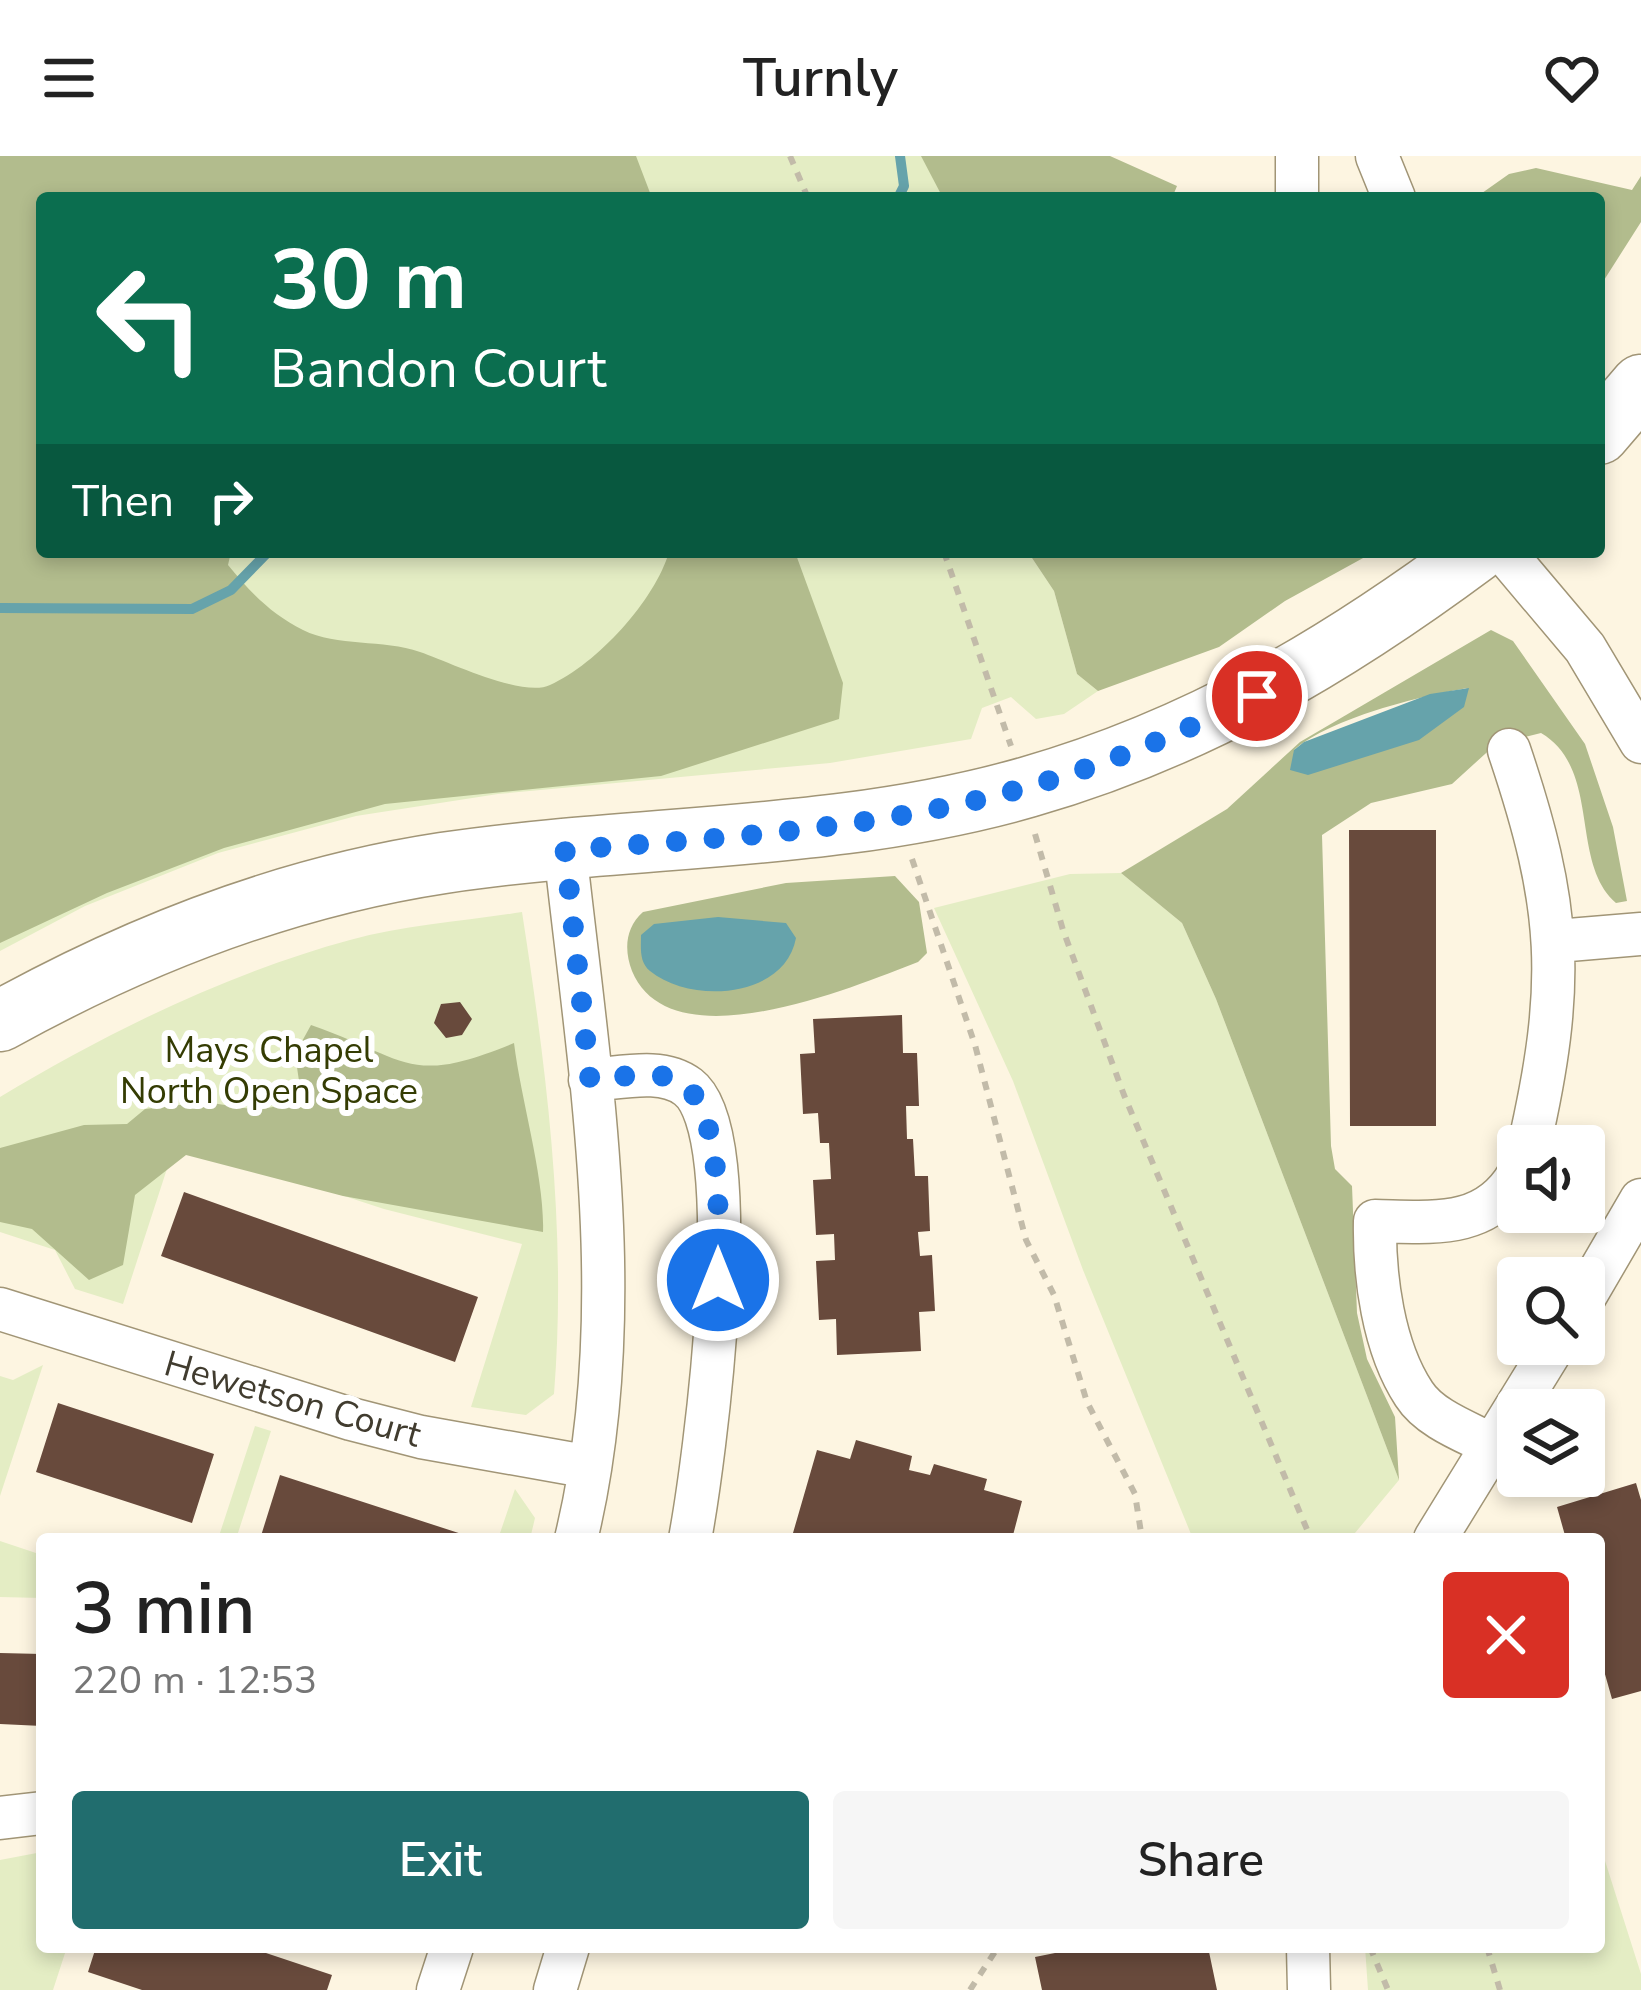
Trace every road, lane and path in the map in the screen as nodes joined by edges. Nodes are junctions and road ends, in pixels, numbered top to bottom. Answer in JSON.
{"nodes":[{"id":1,"x":790,"y":156,"type":"edge"},
{"id":2,"x":1297,"y":156,"type":"edge"},
{"id":3,"x":1377,"y":156,"type":"edge"},
{"id":4,"x":805,"y":192,"type":"edge"},
{"id":5,"x":1295,"y":192,"type":"edge"},
{"id":6,"x":1392,"y":192,"type":"edge"},
{"id":7,"x":1641,"y":385,"type":"edge"},
{"id":8,"x":1605,"y":427,"type":"edge"},
{"id":9,"x":946,"y":558,"type":"edge"},
{"id":10,"x":1467,"y":558,"type":"edge"},
{"id":11,"x":1509,"y":558,"type":"edge"},
{"id":12,"x":1641,"y":742,"type":"edge"},
{"id":13,"x":1509,"y":750,"type":"dead end"},
{"id":14,"x":1025,"y":788,"type":"junction"},
{"id":15,"x":901,"y":814,"type":"junction"},
{"id":16,"x":565,"y":850,"type":"junction"},
{"id":17,"x":1641,"y":934,"type":"edge"},
{"id":18,"x":1556,"y":940,"type":"junction"},
{"id":19,"x":0,"y":1021,"type":"edge"},
{"id":20,"x":590,"y":1080,"type":"junction"},
{"id":21,"x":1533,"y":1125,"type":"edge"},
{"id":22,"x":1497,"y":1203,"type":"edge"},
{"id":23,"x":1637,"y":1219,"type":"edge"},
{"id":24,"x":1605,"y":1267,"type":"edge"},
{"id":25,"x":0,"y":1309,"type":"edge"},
{"id":26,"x":1543,"y":1365,"type":"edge"},
{"id":27,"x":1492,"y":1445,"type":"junction"},
{"id":28,"x":590,"y":1467,"type":"junction"},
{"id":29,"x":577,"y":1533,"type":"edge"},
{"id":30,"x":691,"y":1533,"type":"edge"},
{"id":31,"x":1141,"y":1533,"type":"edge"},
{"id":32,"x":1308,"y":1533,"type":"edge"},
{"id":33,"x":1439,"y":1533,"type":"edge"},
{"id":34,"x":36,"y":1814,"type":"edge"},
{"id":35,"x":0,"y":1818,"type":"edge"},
{"id":36,"x":450,"y":1953,"type":"edge"},
{"id":37,"x":566,"y":1953,"type":"edge"},
{"id":38,"x":994,"y":1953,"type":"edge"},
{"id":39,"x":1308,"y":1953,"type":"edge"},
{"id":40,"x":1373,"y":1953,"type":"edge"},
{"id":41,"x":1489,"y":1953,"type":"edge"},
{"id":42,"x":438,"y":1990,"type":"edge"},
{"id":43,"x":554,"y":1990,"type":"edge"},
{"id":44,"x":970,"y":1990,"type":"edge"},
{"id":45,"x":1310,"y":1990,"type":"edge"},
{"id":46,"x":1388,"y":1990,"type":"edge"},
{"id":47,"x":1500,"y":1990,"type":"edge"}],
"edges":[{"from":1,"to":4,"type":"path"},
{"from":2,"to":5,"type":"street"},
{"from":3,"to":6,"type":"street"},
{"from":7,"to":8,"type":"main road"},
{"from":9,"to":14,"type":"path"},
{"from":10,"to":14,"type":"main road"},
{"from":11,"to":12,"type":"street"},
{"from":13,"to":18,"type":"street"},
{"from":14,"to":15,"type":"main road"},
{"from":14,"to":32,"type":"path"},
{"from":15,"to":16,"type":"main road"},
{"from":15,"to":31,"type":"path"},
{"from":16,"to":19,"type":"main road"},
{"from":16,"to":20,"type":"street"},
{"from":17,"to":18,"type":"street"},
{"from":18,"to":21,"type":"street"},
{"from":20,"to":28,"type":"street"},
{"from":20,"to":30,"type":"street"},
{"from":22,"to":27,"type":"street"},
{"from":23,"to":24,"type":"street"},
{"from":25,"to":28,"type":"street","name":"Hewetson Court"},
{"from":26,"to":27,"type":"street"},
{"from":27,"to":33,"type":"street"},
{"from":28,"to":29,"type":"street"},
{"from":34,"to":35,"type":"street"},
{"from":36,"to":42,"type":"street"},
{"from":37,"to":43,"type":"street"},
{"from":38,"to":44,"type":"path"},
{"from":39,"to":45,"type":"street"},
{"from":40,"to":46,"type":"path"},
{"from":41,"to":47,"type":"path"}]}
